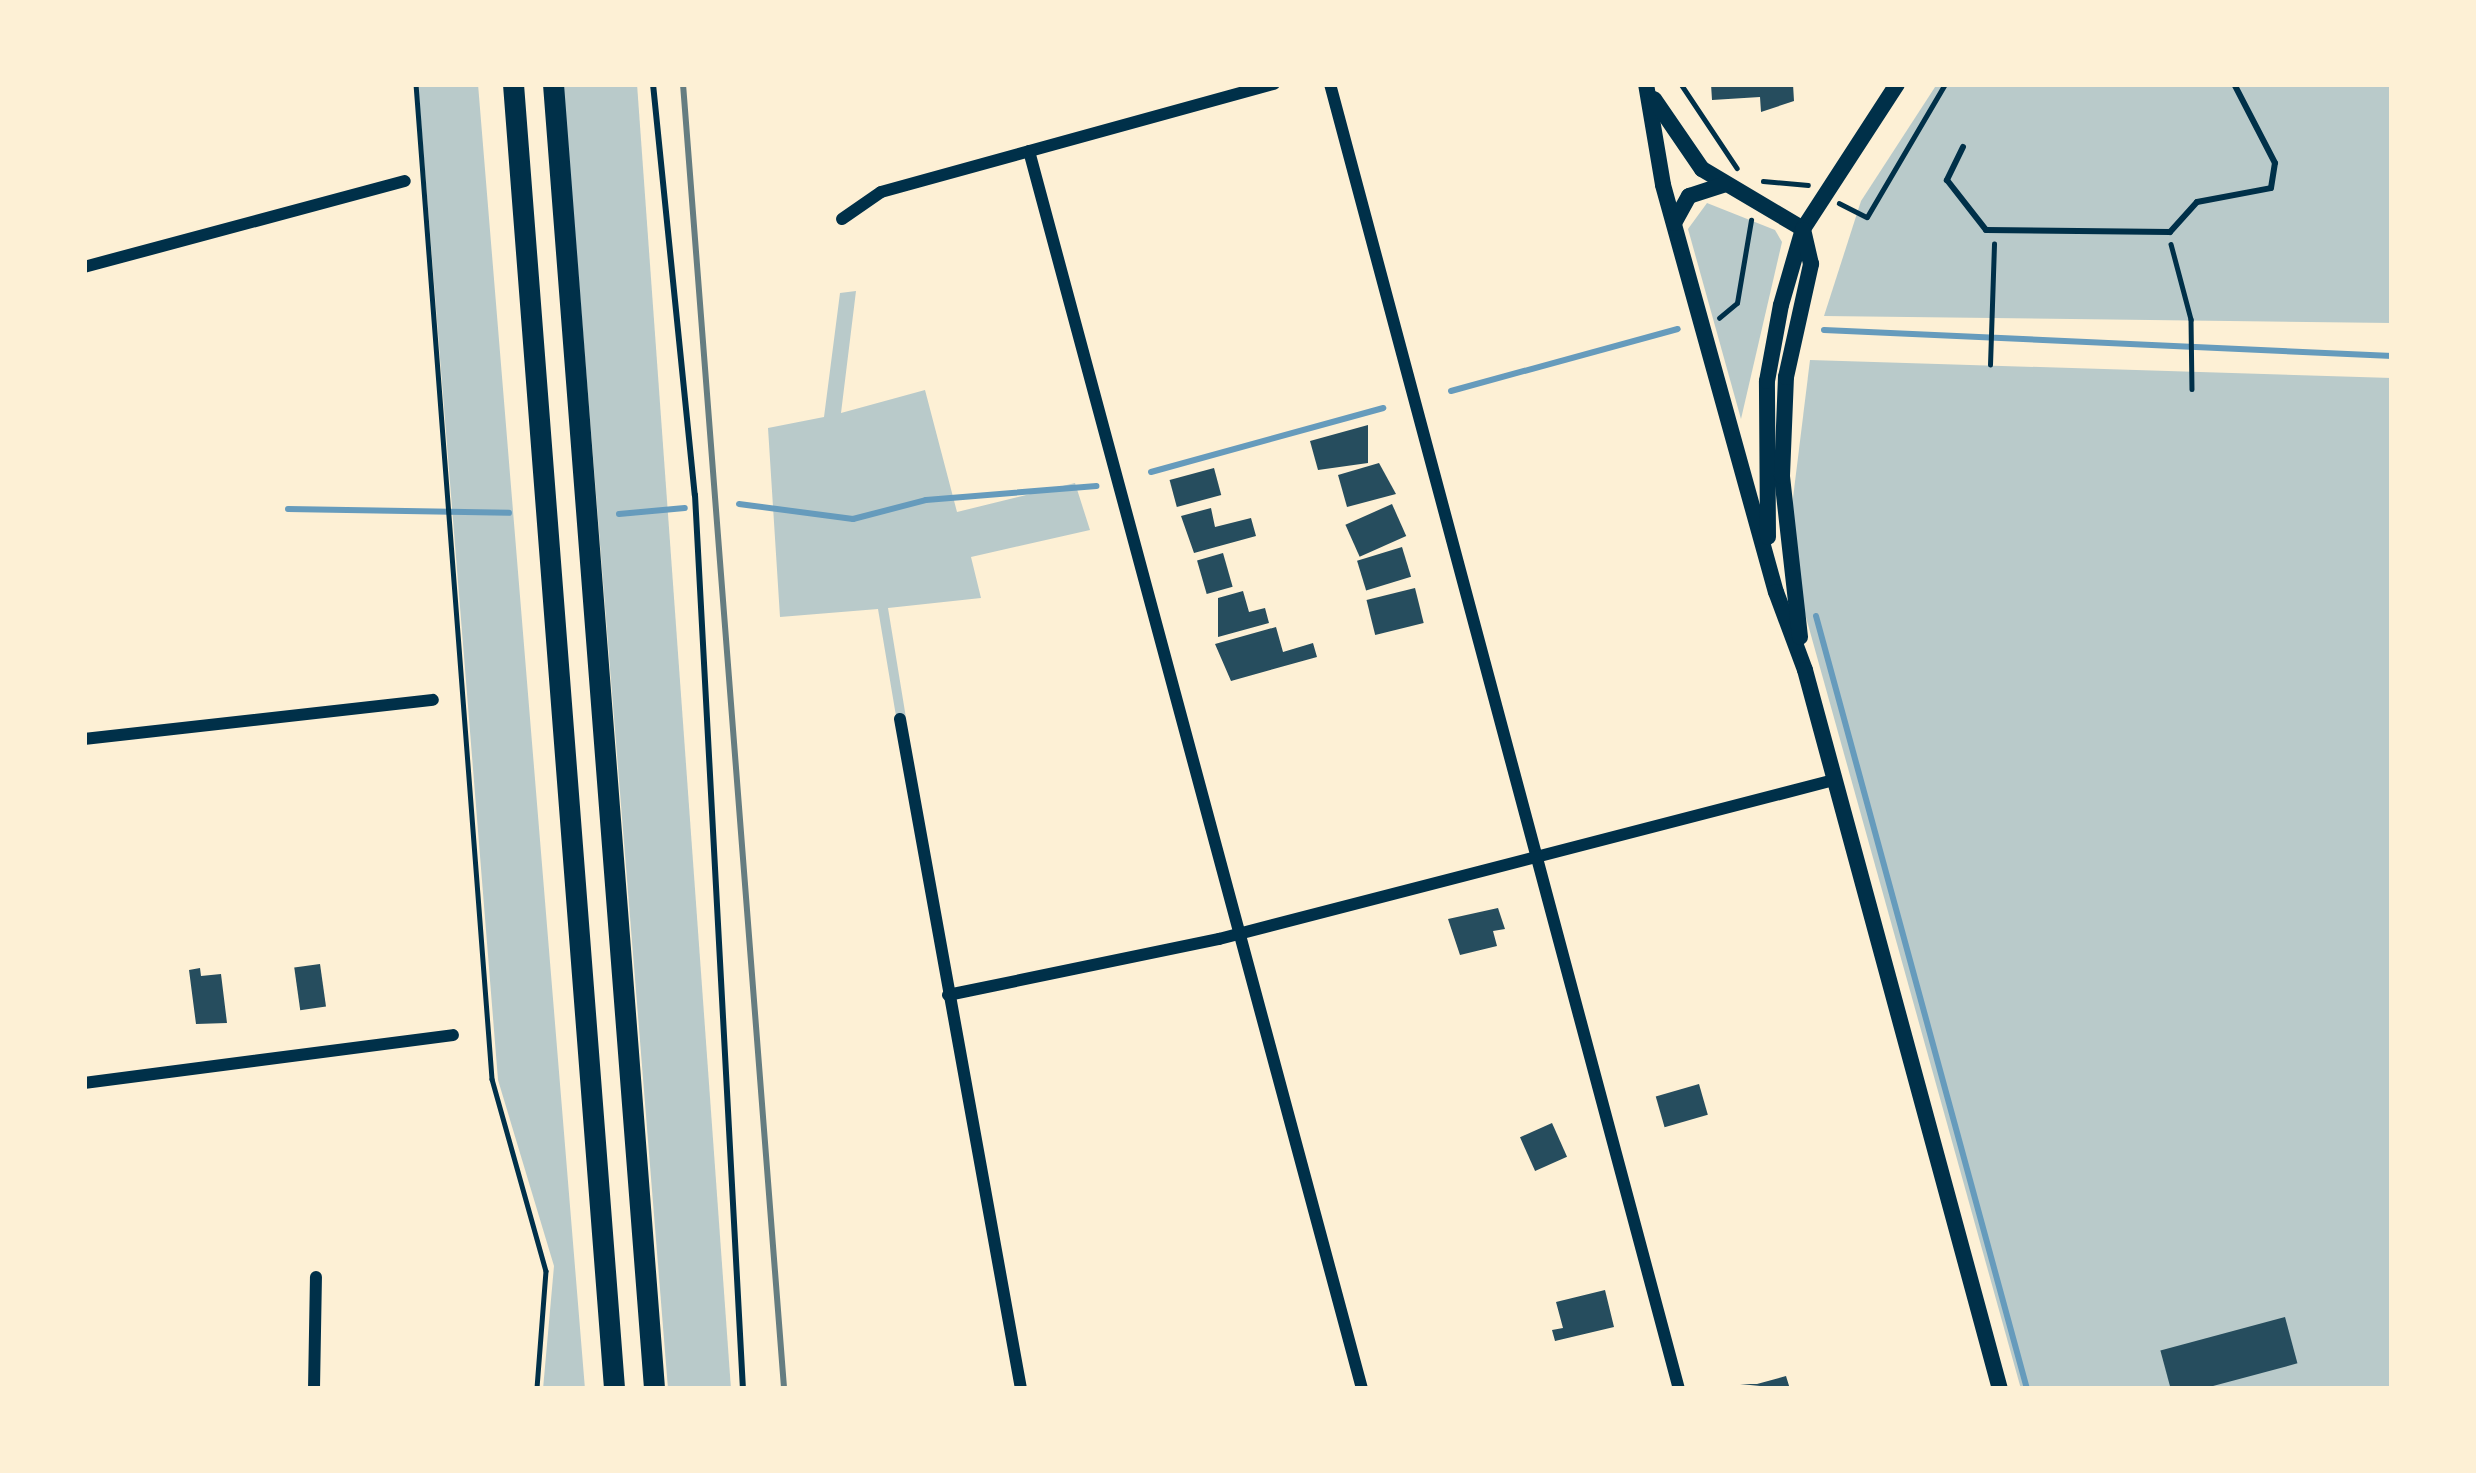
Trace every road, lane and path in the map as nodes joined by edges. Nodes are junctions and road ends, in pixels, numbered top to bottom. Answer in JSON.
{"nodes":[{"id":1,"x":416,"y":84,"type":"edge"},
{"id":2,"x":513,"y":84,"type":"edge"},
{"id":3,"x":553,"y":84,"type":"edge"},
{"id":4,"x":653,"y":84,"type":"edge"},
{"id":5,"x":1274,"y":84,"type":"edge"},
{"id":6,"x":1330,"y":84,"type":"edge"},
{"id":7,"x":1681,"y":84,"type":"edge"},
{"id":8,"x":1897,"y":84,"type":"edge"},
{"id":9,"x":1945,"y":84,"type":"edge"},
{"id":10,"x":2234,"y":84,"type":"edge"},
{"id":11,"x":1647,"y":86,"type":"edge"},
{"id":12,"x":1963,"y":147,"type":"dead end"},
{"id":13,"x":1029,"y":151,"type":"junction"},
{"id":14,"x":405,"y":181,"type":"dead end"},
{"id":15,"x":1724,"y":185,"type":"junction"},
{"id":16,"x":1825,"y":196,"type":"junction"},
{"id":17,"x":1751,"y":201,"type":"junction"},
{"id":18,"x":842,"y":219,"type":"dead end"},
{"id":19,"x":1674,"y":224,"type":"junction"},
{"id":20,"x":1803,"y":229,"type":"junction"},
{"id":21,"x":1995,"y":230,"type":"junction"},
{"id":22,"x":2170,"y":232,"type":"junction"},
{"id":23,"x":84,"y":267,"type":"edge"},
{"id":24,"x":1701,"y":324,"type":"junction"},
{"id":25,"x":1990,"y":364,"type":"dead end"},
{"id":26,"x":2192,"y":389,"type":"dead end"},
{"id":27,"x":1769,"y":570,"type":"junction"},
{"id":28,"x":1805,"y":670,"type":"junction"},
{"id":29,"x":433,"y":700,"type":"dead end"},
{"id":30,"x":900,"y":719,"type":"dead end"},
{"id":31,"x":84,"y":739,"type":"edge"},
{"id":32,"x":1834,"y":780,"type":"junction"},
{"id":33,"x":1538,"y":857,"type":"junction"},
{"id":34,"x":1243,"y":933,"type":"junction"},
{"id":35,"x":948,"y":995,"type":"junction"},
{"id":36,"x":453,"y":1035,"type":"dead end"},
{"id":37,"x":84,"y":1082,"type":"edge"},
{"id":38,"x":316,"y":1277,"type":"dead end"},
{"id":39,"x":314,"y":1389,"type":"edge"},
{"id":40,"x":538,"y":1389,"type":"edge"},
{"id":41,"x":614,"y":1389,"type":"edge"},
{"id":42,"x":654,"y":1389,"type":"edge"},
{"id":43,"x":743,"y":1389,"type":"edge"},
{"id":44,"x":1021,"y":1389,"type":"edge"},
{"id":45,"x":1362,"y":1389,"type":"edge"},
{"id":46,"x":1679,"y":1389,"type":"edge"},
{"id":47,"x":2000,"y":1389,"type":"edge"}],
"edges":[{"from":1,"to":40,"type":"path"},
{"from":2,"to":41,"type":"highway"},
{"from":3,"to":42,"type":"highway"},
{"from":4,"to":43,"type":"lane"},
{"from":5,"to":13,"type":"street"},
{"from":6,"to":33,"type":"street"},
{"from":7,"to":16,"type":"path"},
{"from":8,"to":16,"type":"main road"},
{"from":9,"to":16,"type":"path"},
{"from":10,"to":22,"type":"lane"},
{"from":11,"to":15,"type":"main road"},
{"from":11,"to":19,"type":"main road"},
{"from":12,"to":21,"type":"lane"},
{"from":13,"to":18,"type":"street"},
{"from":13,"to":34,"type":"street"},
{"from":14,"to":23,"type":"street"},
{"from":15,"to":17,"type":"main road"},
{"from":15,"to":19,"type":"main road"},
{"from":16,"to":20,"type":"main road"},
{"from":17,"to":20,"type":"main road"},
{"from":17,"to":24,"type":"path"},
{"from":19,"to":24,"type":"main road"},
{"from":20,"to":27,"type":"main road"},
{"from":20,"to":28,"type":"main road"},
{"from":21,"to":22,"type":"lane"},
{"from":21,"to":25,"type":"path"},
{"from":22,"to":26,"type":"path"},
{"from":24,"to":27,"type":"main road"},
{"from":27,"to":28,"type":"main road"},
{"from":28,"to":32,"type":"main road"},
{"from":29,"to":31,"type":"street"},
{"from":30,"to":35,"type":"street"},
{"from":32,"to":33,"type":"street"},
{"from":32,"to":47,"type":"main road"},
{"from":33,"to":34,"type":"street"},
{"from":33,"to":46,"type":"street"},
{"from":34,"to":35,"type":"street"},
{"from":34,"to":45,"type":"street"},
{"from":35,"to":44,"type":"street"},
{"from":36,"to":37,"type":"street"},
{"from":38,"to":39,"type":"street"}]}
